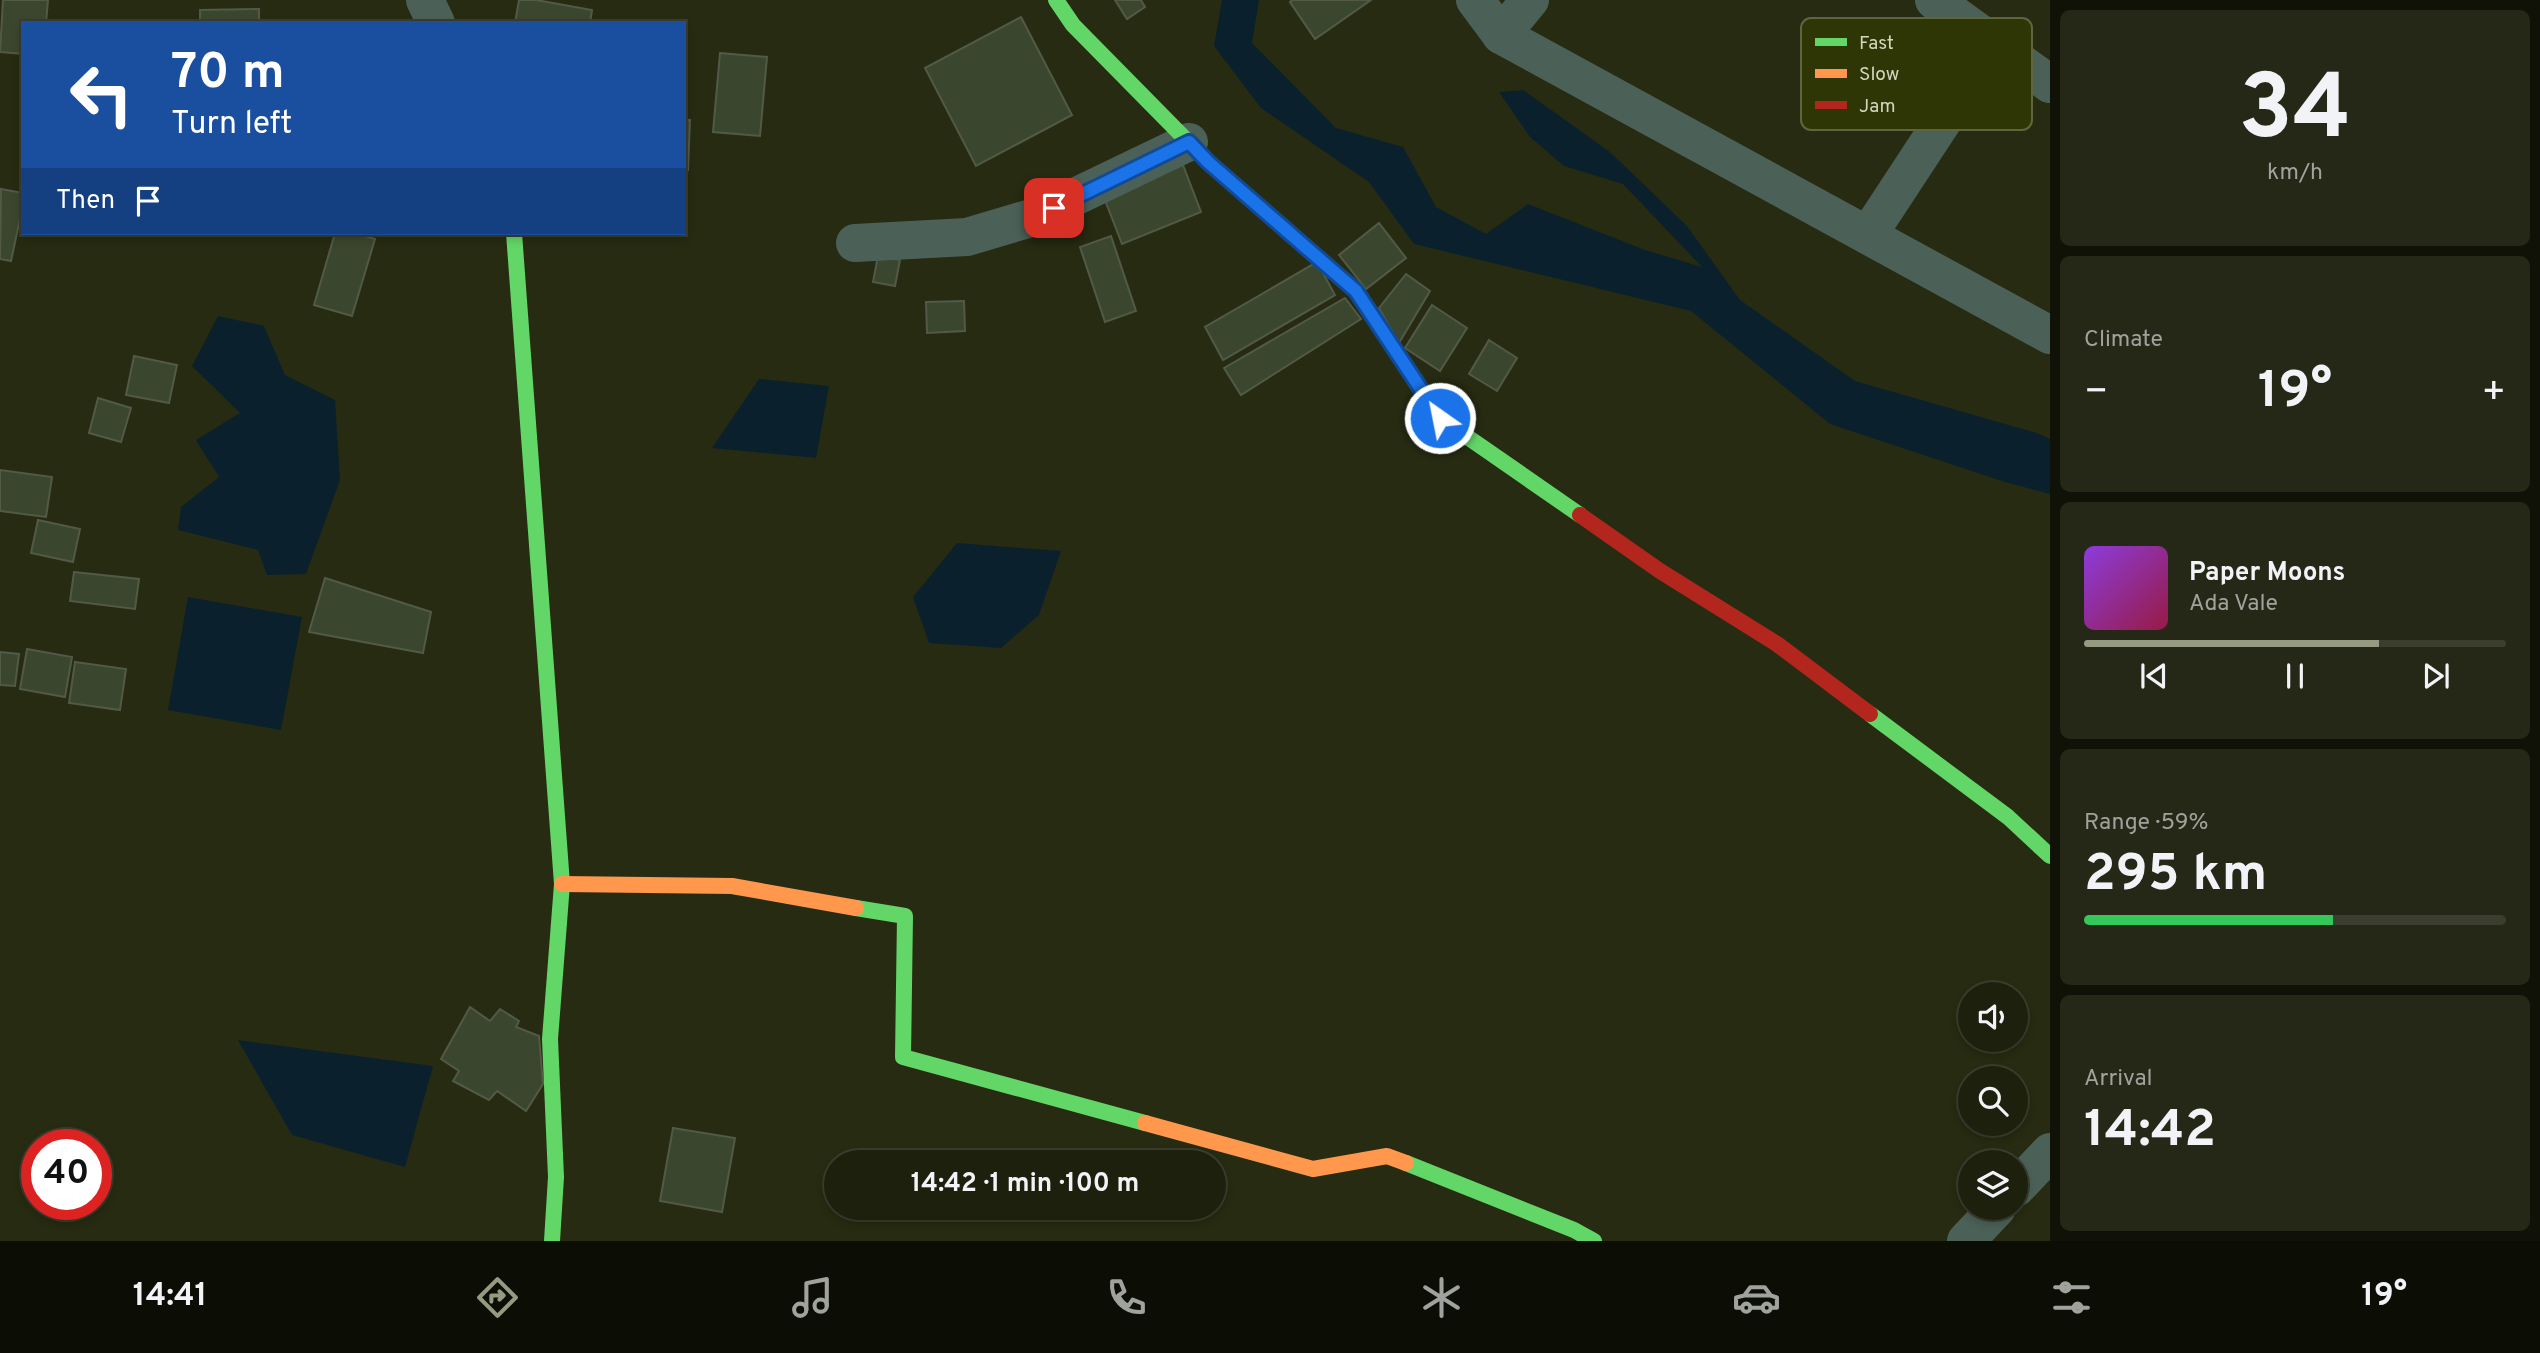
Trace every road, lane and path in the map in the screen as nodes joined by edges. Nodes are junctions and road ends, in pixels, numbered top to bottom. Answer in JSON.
{"nodes":[{"id":1,"x":425,"y":0,"type":"edge"},
{"id":2,"x":1056,"y":0,"type":"edge"},
{"id":3,"x":1475,"y":0,"type":"edge"},
{"id":4,"x":1530,"y":0,"type":"edge"},
{"id":5,"x":1934,"y":0,"type":"edge"},
{"id":6,"x":1959,"y":18,"type":"edge"},
{"id":7,"x":435,"y":21,"type":"edge"},
{"id":8,"x":1501,"y":35,"type":"junction"},
{"id":9,"x":2032,"y":72,"type":"edge"},
{"id":10,"x":2050,"y":85,"type":"edge"},
{"id":11,"x":1937,"y":130,"type":"edge"},
{"id":12,"x":1189,"y":142,"type":"junction"},
{"id":13,"x":514,"y":235,"type":"edge"},
{"id":14,"x":1868,"y":235,"type":"junction"},
{"id":15,"x":855,"y":243,"type":"dead end"},
{"id":16,"x":2050,"y":335,"type":"edge"},
{"id":17,"x":2050,"y":856,"type":"edge"},
{"id":18,"x":562,"y":884,"type":"junction"},
{"id":19,"x":2050,"y":1152,"type":"edge"},
{"id":20,"x":2028,"y":1175,"type":"edge"},
{"id":21,"x":1986,"y":1220,"type":"edge"},
{"id":22,"x":552,"y":1241,"type":"edge"},
{"id":23,"x":1594,"y":1241,"type":"edge"},
{"id":24,"x":1966,"y":1241,"type":"edge"}],
"edges":[{"from":1,"to":7,"type":"street"},
{"from":2,"to":12,"type":"street"},
{"from":3,"to":8,"type":"street"},
{"from":4,"to":8,"type":"street"},
{"from":5,"to":6,"type":"street"},
{"from":8,"to":14,"type":"street"},
{"from":9,"to":10,"type":"street"},
{"from":11,"to":14,"type":"street"},
{"from":12,"to":15,"type":"street"},
{"from":12,"to":17,"type":"street"},
{"from":13,"to":18,"type":"street"},
{"from":14,"to":16,"type":"street"},
{"from":18,"to":22,"type":"street"},
{"from":18,"to":23,"type":"street"},
{"from":19,"to":20,"type":"street"},
{"from":21,"to":24,"type":"street"}]}
